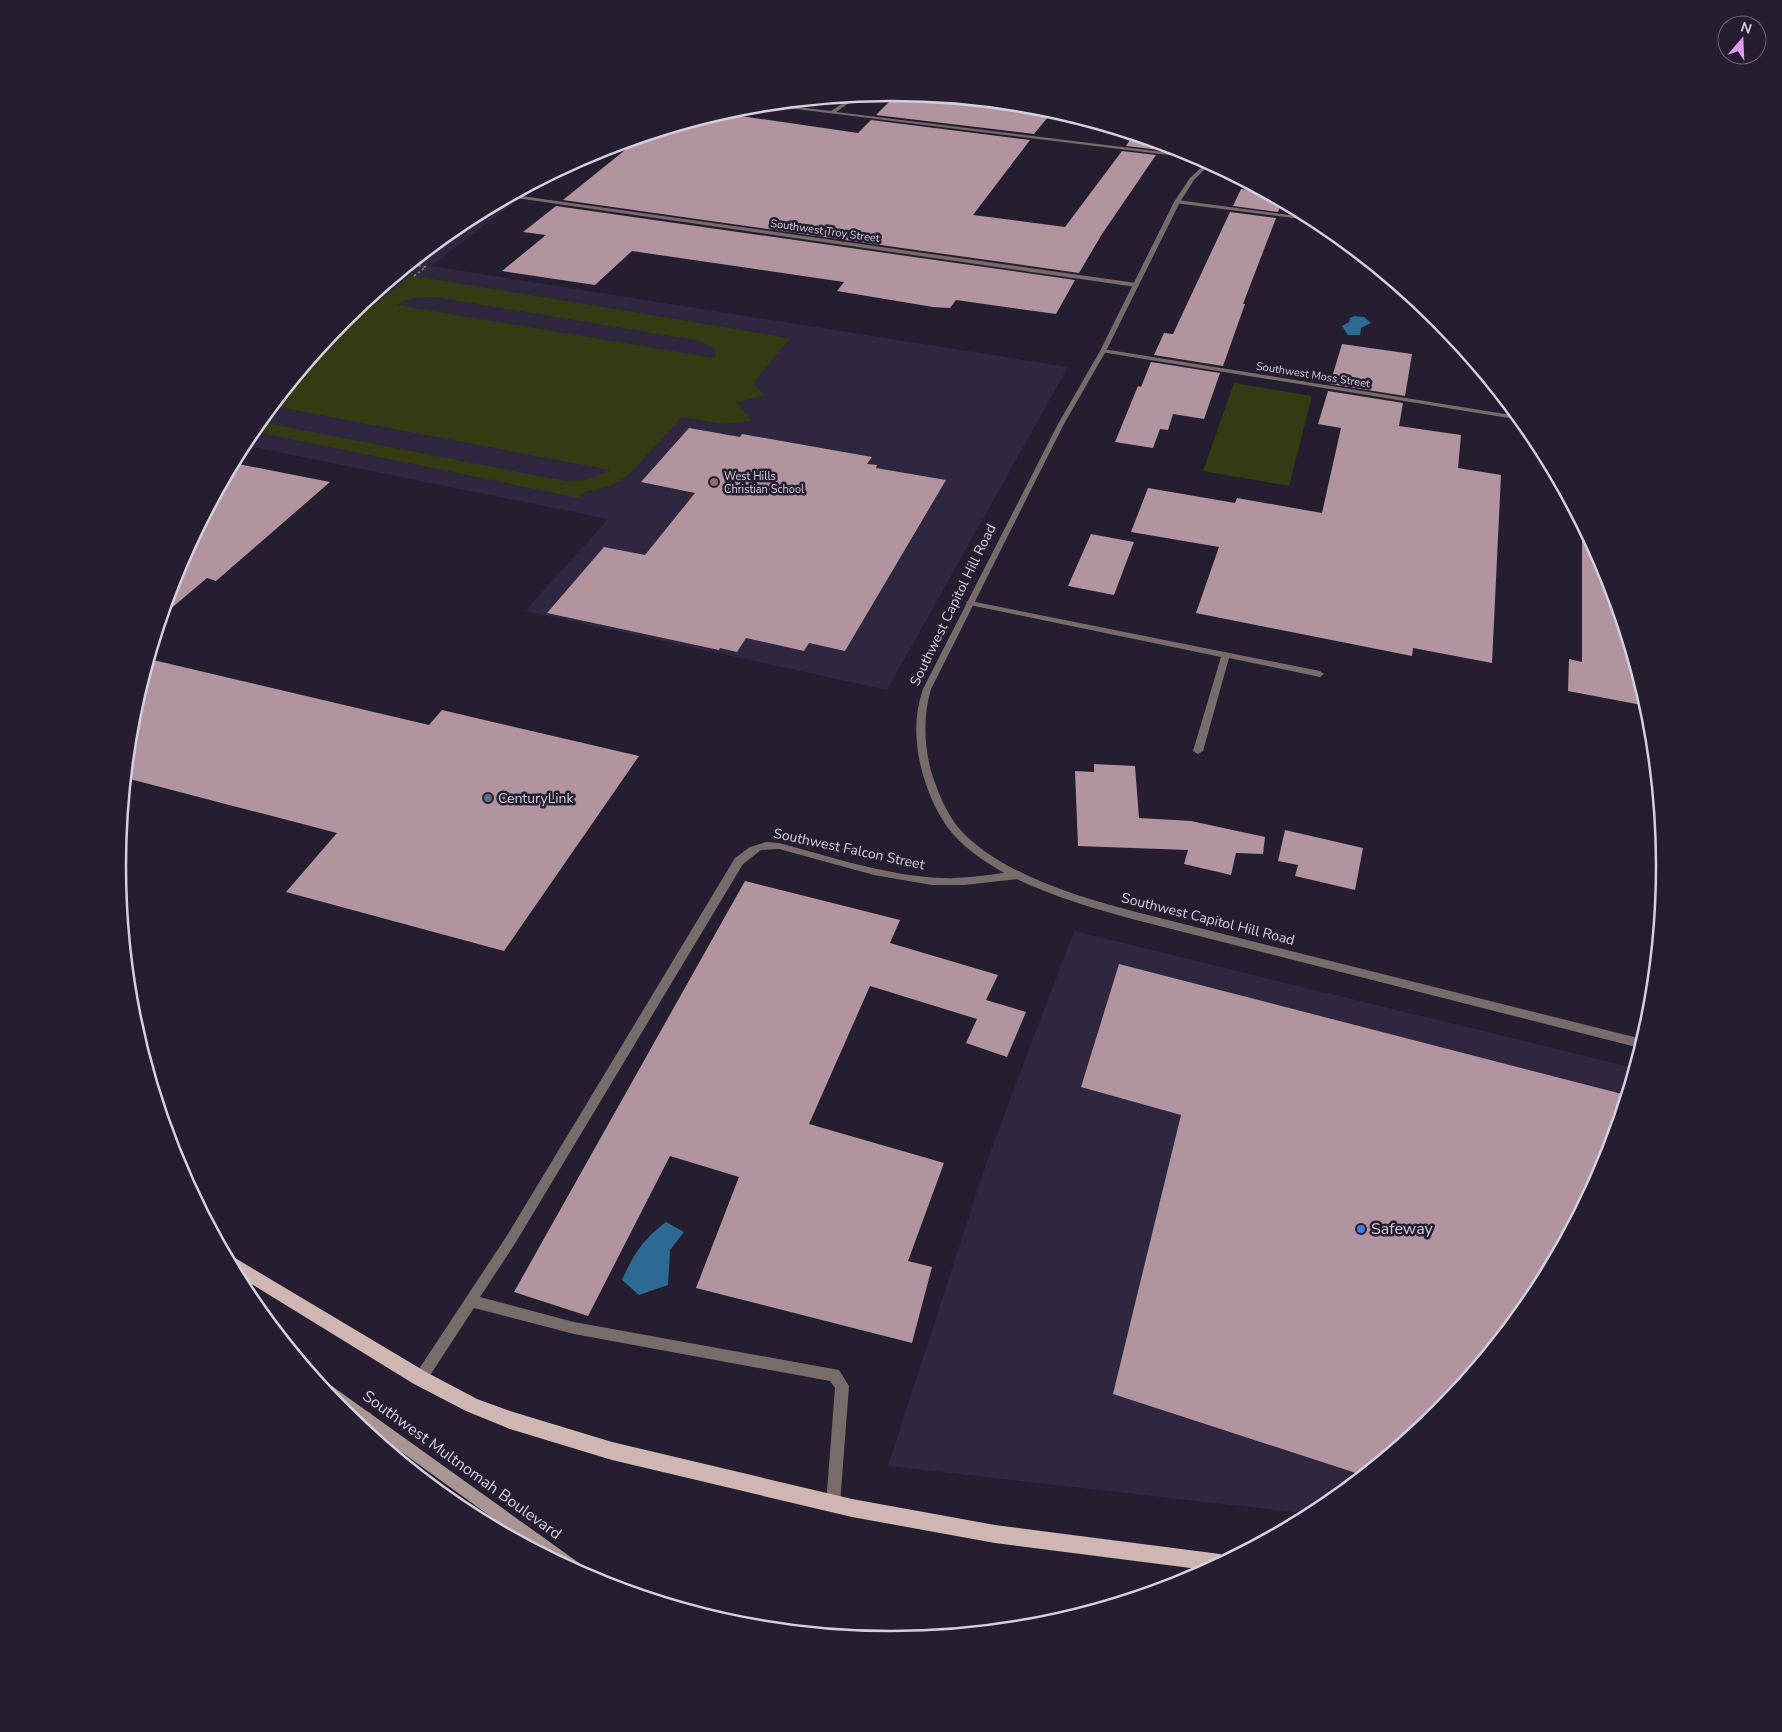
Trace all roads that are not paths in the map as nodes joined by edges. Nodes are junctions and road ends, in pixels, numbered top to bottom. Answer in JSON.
{"nodes":[{"id":1,"x":847,"y":103,"type":"edge"},
{"id":2,"x":791,"y":108,"type":"edge"},
{"id":3,"x":832,"y":113,"type":"junction"},
{"id":4,"x":1172,"y":155,"type":"edge"},
{"id":5,"x":1203,"y":168,"type":"edge"},
{"id":6,"x":521,"y":197,"type":"edge"},
{"id":7,"x":1177,"y":202,"type":"junction"},
{"id":8,"x":1295,"y":217,"type":"edge"},
{"id":9,"x":1136,"y":285,"type":"junction"},
{"id":10,"x":1103,"y":351,"type":"junction"},
{"id":11,"x":1510,"y":416,"type":"edge"},
{"id":12,"x":970,"y":603,"type":"junction"},
{"id":13,"x":1226,"y":655,"type":"junction"},
{"id":14,"x":1320,"y":674,"type":"dead end"},
{"id":15,"x":1198,"y":751,"type":"dead end"},
{"id":16,"x":1019,"y":875,"type":"junction"},
{"id":17,"x":1635,"y":1042,"type":"edge"},
{"id":18,"x":242,"y":1269,"type":"edge"},
{"id":19,"x":472,"y":1301,"type":"junction"},
{"id":20,"x":420,"y":1378,"type":"junction"},
{"id":21,"x":375,"y":1430,"type":"edge"},
{"id":22,"x":833,"y":1504,"type":"junction"},
{"id":23,"x":542,"y":1546,"type":"edge"},
{"id":24,"x":1209,"y":1562,"type":"edge"}],
"edges":[{"from":1,"to":3,"type":"street"},
{"from":2,"to":3,"type":"street"},
{"from":3,"to":4,"type":"street"},
{"from":5,"to":7,"type":"street","name":"Southwest Capitol Hill Road"},
{"from":6,"to":9,"type":"street","name":"Southwest Troy Street"},
{"from":7,"to":8,"type":"street"},
{"from":7,"to":9,"type":"street","name":"Southwest Capitol Hill Road"},
{"from":9,"to":10,"type":"street","name":"Southwest Capitol Hill Road"},
{"from":10,"to":11,"type":"street","name":"Southwest Moss Street"},
{"from":10,"to":12,"type":"street","name":"Southwest Capitol Hill Road"},
{"from":12,"to":13,"type":"street"},
{"from":12,"to":16,"type":"street","name":"Southwest Capitol Hill Road"},
{"from":13,"to":14,"type":"street"},
{"from":13,"to":15,"type":"street"},
{"from":16,"to":17,"type":"street","name":"Southwest Capitol Hill Road"},
{"from":16,"to":19,"type":"street","name":"Southwest Falcon Street"},
{"from":18,"to":20,"type":"main road"},
{"from":19,"to":20,"type":"street"},
{"from":19,"to":22,"type":"street"},
{"from":20,"to":22,"type":"main road"},
{"from":21,"to":23,"type":"main road","name":"Southwest Multnomah Boulevard"},
{"from":22,"to":24,"type":"main road"}]}
